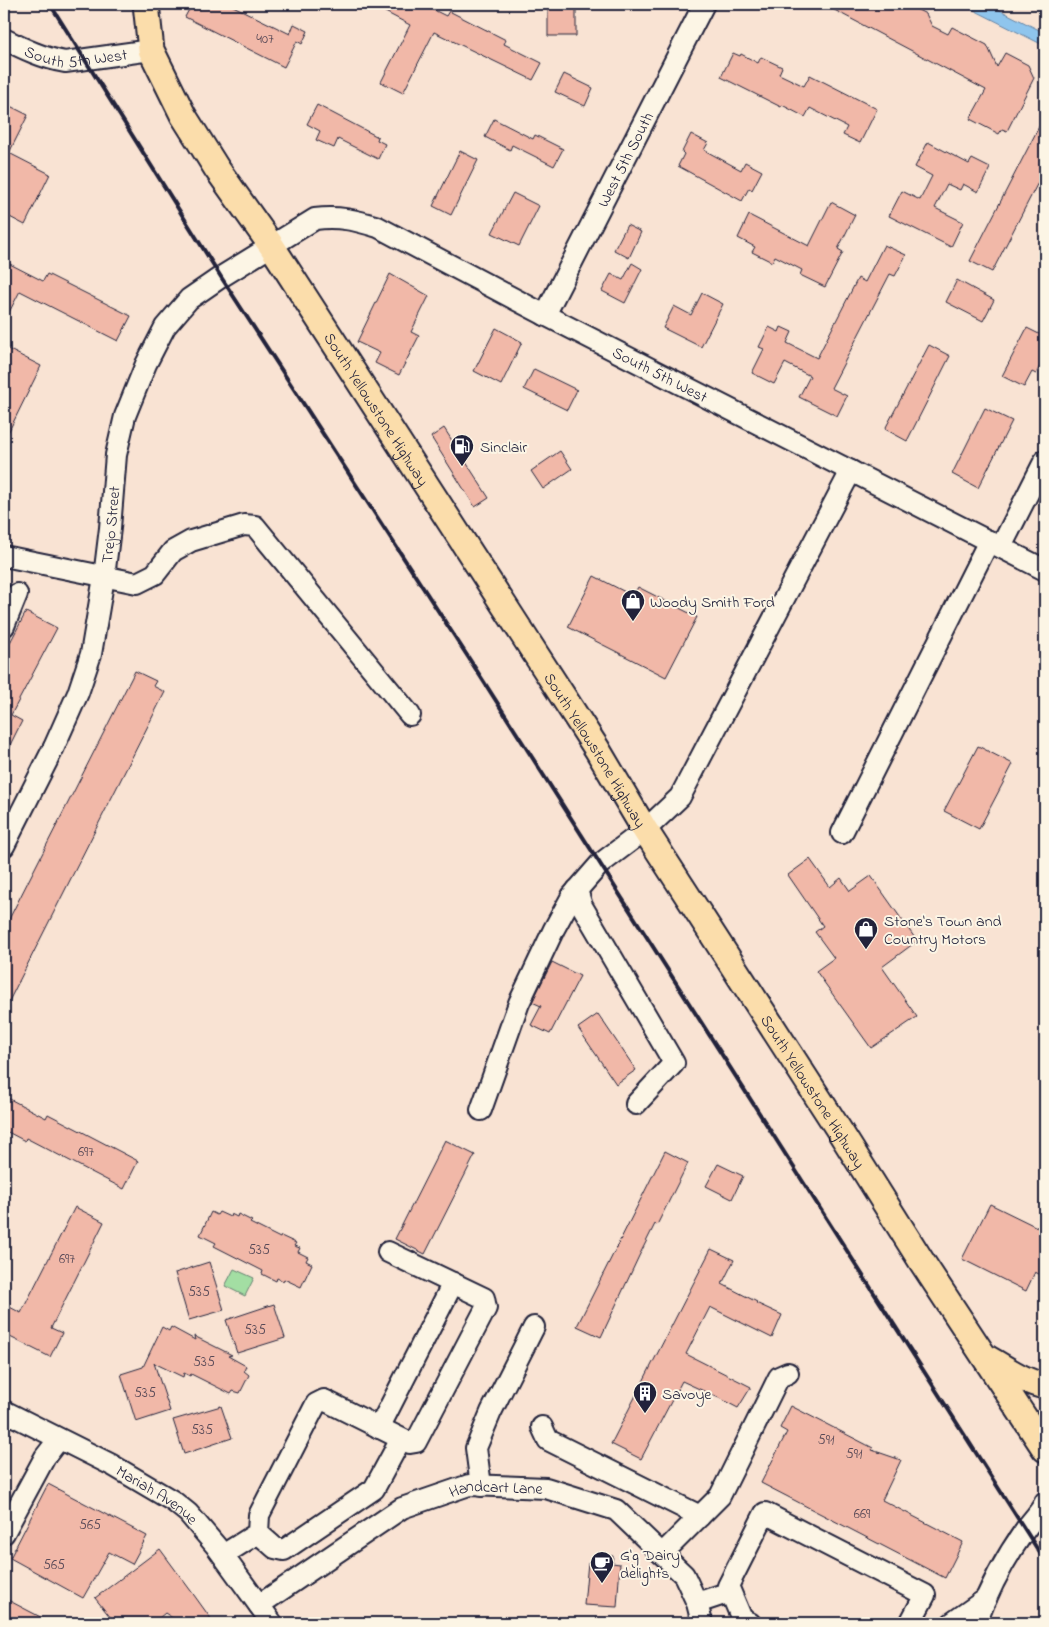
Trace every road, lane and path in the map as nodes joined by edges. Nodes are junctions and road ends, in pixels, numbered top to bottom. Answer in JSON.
{"nodes":[{"id":1,"x":146,"y":4,"type":"edge"},
{"id":2,"x":704,"y":4,"type":"edge"},
{"id":3,"x":4,"y":39,"type":"edge"},
{"id":4,"x":151,"y":50,"type":"junction"},
{"id":5,"x":271,"y":245,"type":"junction"},
{"id":6,"x":545,"y":314,"type":"junction"},
{"id":7,"x":1045,"y":460,"type":"edge"},
{"id":8,"x":851,"y":471,"type":"junction"},
{"id":9,"x":995,"y":544,"type":"junction"},
{"id":10,"x":4,"y":556,"type":"edge"},
{"id":11,"x":1045,"y":570,"type":"edge"},
{"id":12,"x":104,"y":577,"type":"junction"},
{"id":13,"x":17,"y":594,"type":"dead end"},
{"id":14,"x":4,"y":626,"type":"edge"},
{"id":15,"x":410,"y":715,"type":"dead end"},
{"id":16,"x":645,"y":830,"type":"junction"},
{"id":17,"x":842,"y":833,"type":"dead end"},
{"id":18,"x":4,"y":846,"type":"edge"},
{"id":19,"x":577,"y":890,"type":"junction"},
{"id":20,"x":636,"y":1104,"type":"dead end"},
{"id":21,"x":480,"y":1110,"type":"dead end"},
{"id":22,"x":388,"y":1252,"type":"dead end"},
{"id":23,"x":453,"y":1283,"type":"junction"},
{"id":24,"x":534,"y":1327,"type":"dead end"},
{"id":25,"x":983,"y":1355,"type":"junction"},
{"id":26,"x":788,"y":1373,"type":"dead end"},
{"id":27,"x":1045,"y":1386,"type":"edge"},
{"id":28,"x":4,"y":1411,"type":"edge"},
{"id":29,"x":542,"y":1427,"type":"dead end"},
{"id":30,"x":379,"y":1428,"type":"junction"},
{"id":31,"x":59,"y":1438,"type":"junction"},
{"id":32,"x":401,"y":1439,"type":"junction"},
{"id":33,"x":1045,"y":1449,"type":"edge"},
{"id":34,"x":481,"y":1486,"type":"junction"},
{"id":35,"x":374,"y":1489,"type":"junction"},
{"id":36,"x":1045,"y":1502,"type":"edge"},
{"id":37,"x":391,"y":1515,"type":"junction"},
{"id":38,"x":700,"y":1516,"type":"junction"},
{"id":39,"x":4,"y":1533,"type":"edge"},
{"id":40,"x":258,"y":1533,"type":"junction"},
{"id":41,"x":662,"y":1554,"type":"junction"},
{"id":42,"x":223,"y":1555,"type":"junction"},
{"id":43,"x":730,"y":1592,"type":"junction"},
{"id":44,"x":986,"y":1599,"type":"junction"},
{"id":45,"x":697,"y":1603,"type":"junction"},
{"id":46,"x":259,"y":1605,"type":"junction"},
{"id":47,"x":272,"y":1623,"type":"edge"},
{"id":48,"x":702,"y":1623,"type":"edge"},
{"id":49,"x":750,"y":1623,"type":"edge"},
{"id":50,"x":910,"y":1623,"type":"edge"},
{"id":51,"x":952,"y":1623,"type":"edge"},
{"id":52,"x":976,"y":1623,"type":"edge"}],
"edges":[{"from":1,"to":4,"type":"main road","name":"South Yellowstone Highway"},
{"from":2,"to":6,"type":"street","name":"West 5th South"},
{"from":3,"to":4,"type":"street","name":"South 5th West"},
{"from":4,"to":5,"type":"main road","name":"South Yellowstone Highway"},
{"from":5,"to":6,"type":"street","name":"South 5th West"},
{"from":5,"to":12,"type":"street","name":"Trejo Street"},
{"from":5,"to":16,"type":"main road","name":"South Yellowstone Highway"},
{"from":6,"to":8,"type":"street","name":"South 5th West"},
{"from":7,"to":9,"type":"street"},
{"from":8,"to":9,"type":"street","name":"South 5th West"},
{"from":8,"to":16,"type":"street"},
{"from":9,"to":11,"type":"street","name":"South 5th West"},
{"from":9,"to":17,"type":"street"},
{"from":10,"to":12,"type":"street"},
{"from":12,"to":15,"type":"street"},
{"from":12,"to":18,"type":"street","name":"Trejo Street"},
{"from":13,"to":14,"type":"street"},
{"from":16,"to":19,"type":"street"},
{"from":16,"to":25,"type":"main road","name":"South Yellowstone Highway"},
{"from":19,"to":20,"type":"street"},
{"from":19,"to":21,"type":"street"},
{"from":22,"to":23,"type":"street"},
{"from":23,"to":30,"type":"street"},
{"from":23,"to":32,"type":"street"},
{"from":24,"to":34,"type":"street"},
{"from":25,"to":27,"type":"main road"},
{"from":25,"to":33,"type":"main road","name":"South Yellowstone Highway"},
{"from":26,"to":38,"type":"street"},
{"from":28,"to":31,"type":"street","name":"Mariah Avenue"},
{"from":29,"to":38,"type":"street"},
{"from":30,"to":32,"type":"street"},
{"from":30,"to":40,"type":"street"},
{"from":31,"to":39,"type":"street"},
{"from":31,"to":42,"type":"street","name":"Mariah Avenue"},
{"from":32,"to":35,"type":"street"},
{"from":34,"to":37,"type":"street","name":"Handcart Lane"},
{"from":34,"to":41,"type":"street","name":"Handcart Lane"},
{"from":35,"to":37,"type":"street"},
{"from":35,"to":40,"type":"street"},
{"from":36,"to":44,"type":"street"},
{"from":37,"to":46,"type":"street","name":"Handcart Lane"},
{"from":38,"to":41,"type":"street"},
{"from":40,"to":42,"type":"street"},
{"from":41,"to":45,"type":"street","name":"Handcart Lane"},
{"from":42,"to":46,"type":"street","name":"Mariah Avenue"},
{"from":43,"to":45,"type":"street"},
{"from":43,"to":49,"type":"street"},
{"from":43,"to":50,"type":"street"},
{"from":44,"to":51,"type":"street"},
{"from":44,"to":52,"type":"street"},
{"from":45,"to":48,"type":"street","name":"Handcart Lane"},
{"from":46,"to":47,"type":"street","name":"Mariah Avenue"}]}
